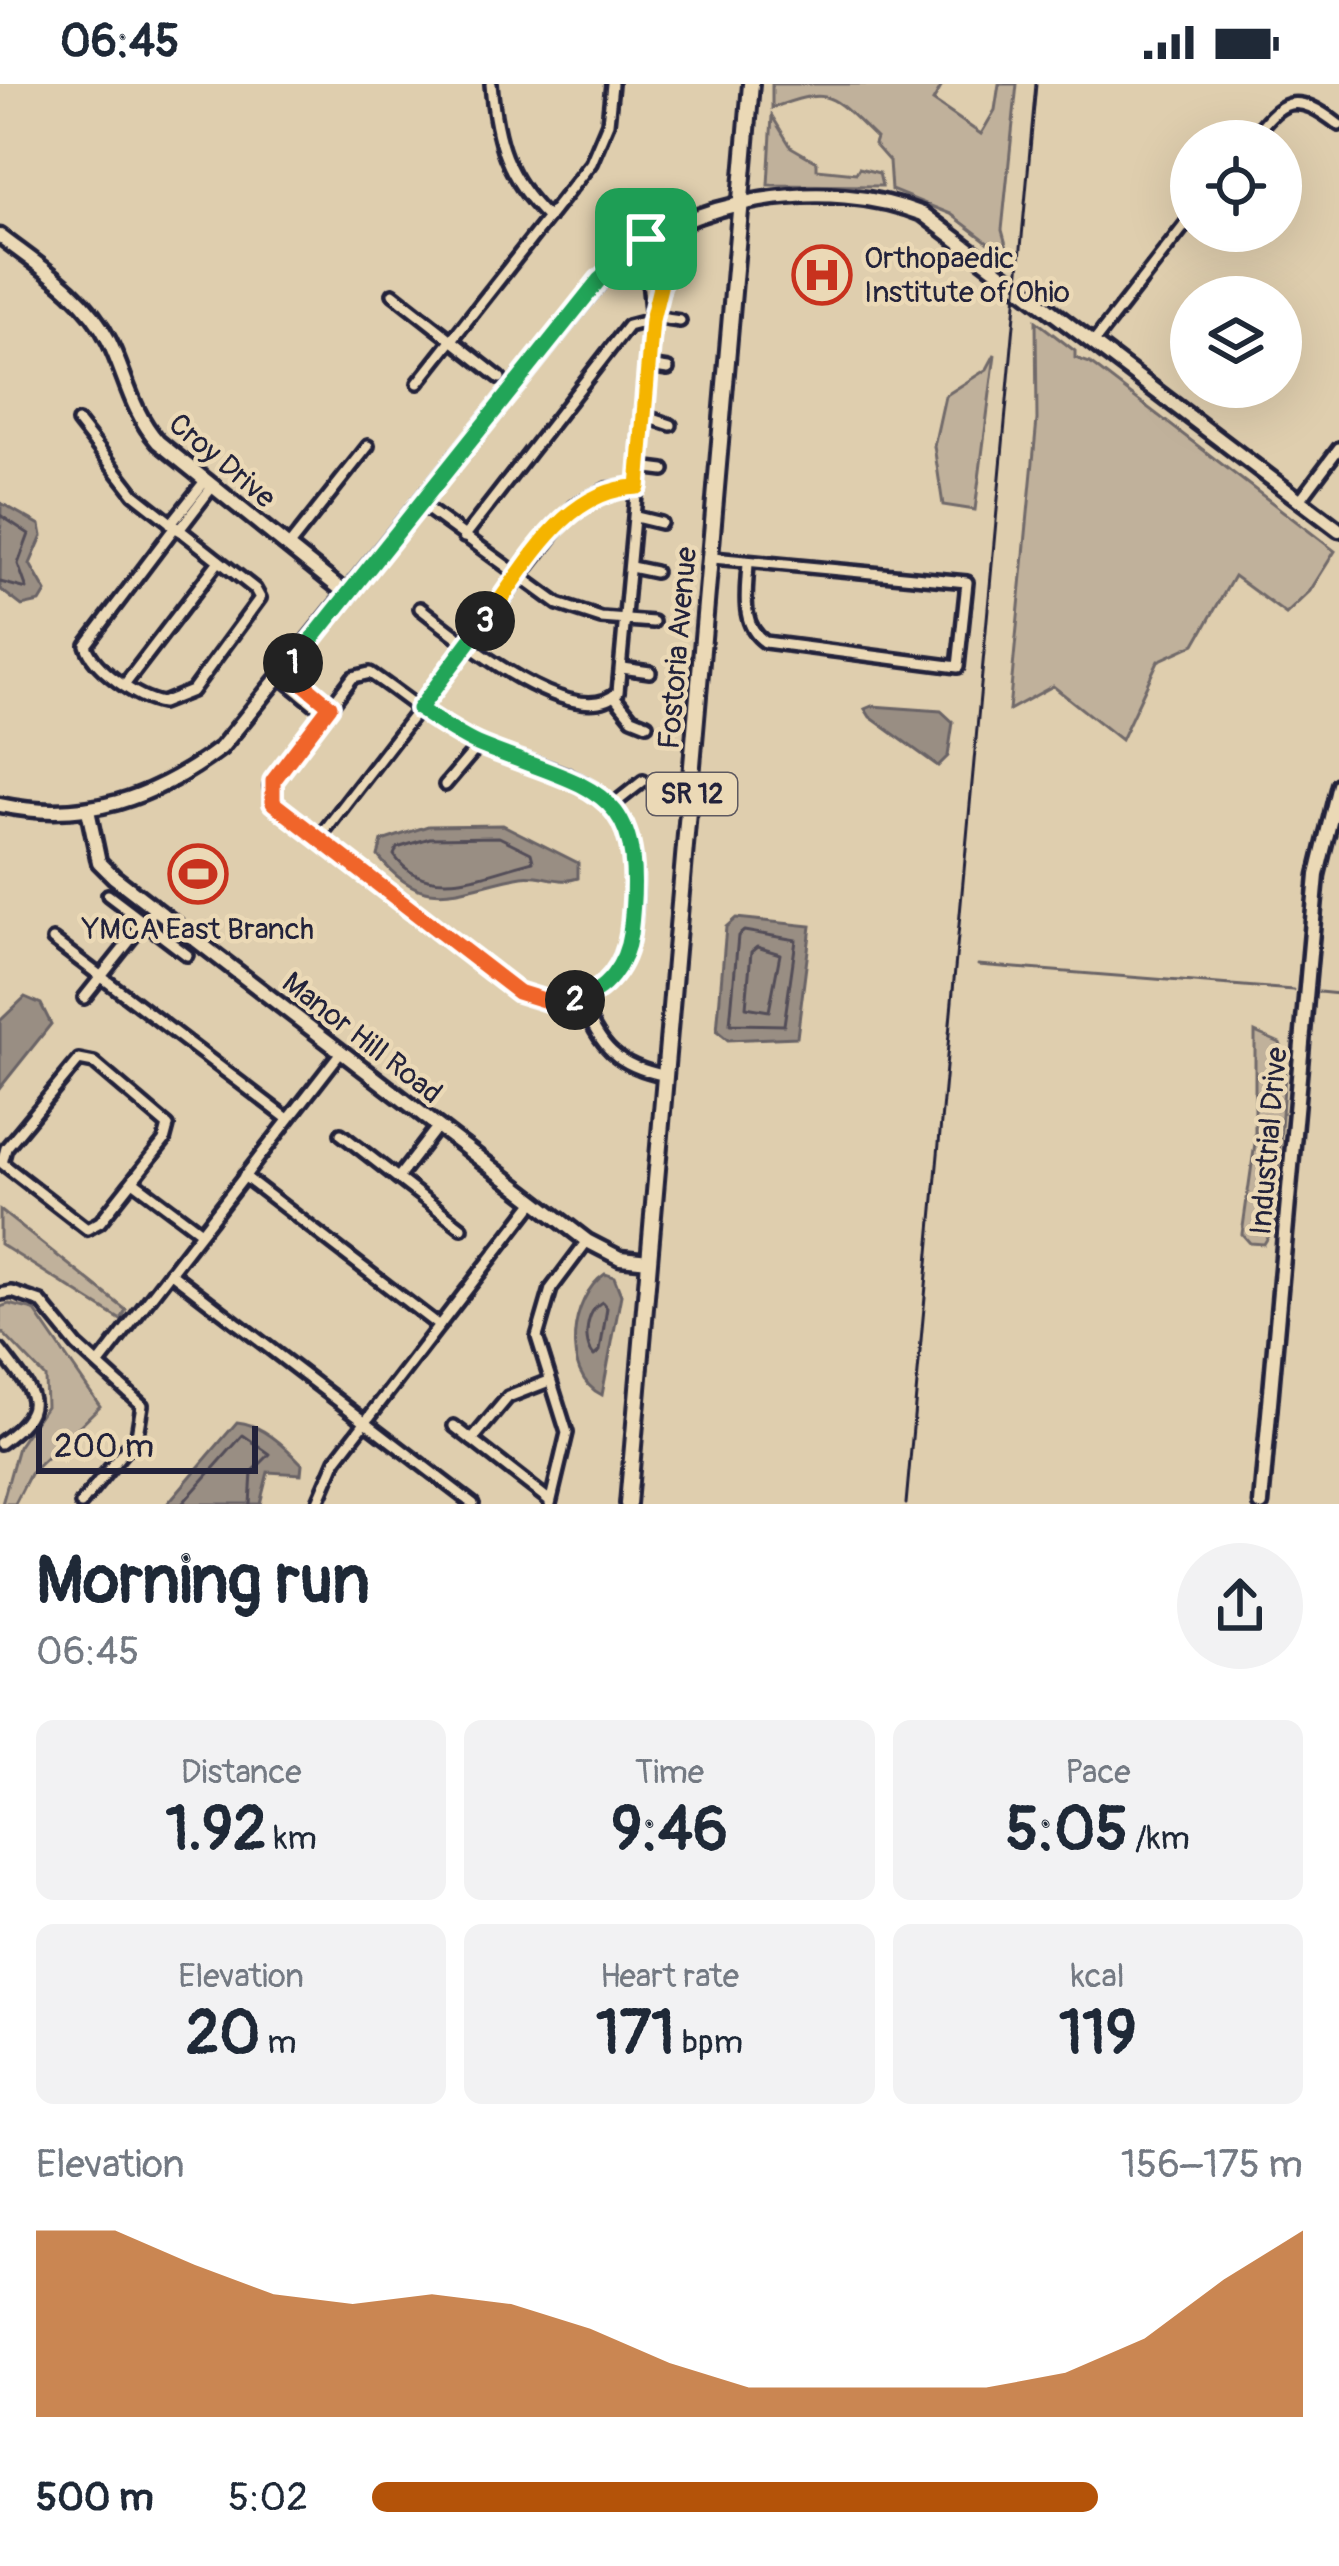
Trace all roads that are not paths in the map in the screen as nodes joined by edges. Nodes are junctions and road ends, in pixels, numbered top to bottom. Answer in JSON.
{"nodes":[{"id":1,"x":491,"y":84,"type":"edge"},
{"id":2,"x":613,"y":84,"type":"edge"},
{"id":3,"x":751,"y":84,"type":"edge"},
{"id":4,"x":1266,"y":120,"type":"edge"},
{"id":5,"x":1339,"y":125,"type":"edge"},
{"id":6,"x":745,"y":206,"type":"junction"},
{"id":7,"x":548,"y":218,"type":"junction"},
{"id":8,"x":0,"y":236,"type":"edge"},
{"id":9,"x":640,"y":243,"type":"junction"},
{"id":10,"x":1170,"y":245,"type":"edge"},
{"id":11,"x":393,"y":294,"type":"dead end"},
{"id":12,"x":652,"y":320,"type":"junction"},
{"id":13,"x":680,"y":321,"type":"dead end"},
{"id":14,"x":452,"y":340,"type":"junction"},
{"id":15,"x":1094,"y":342,"type":"junction"},
{"id":16,"x":648,"y":366,"type":"junction"},
{"id":17,"x":668,"y":369,"type":"dead end"},
{"id":18,"x":500,"y":378,"type":"dead end"},
{"id":19,"x":418,"y":382,"type":"dead end"},
{"id":20,"x":644,"y":416,"type":"junction"},
{"id":21,"x":78,"y":422,"type":"dead end"},
{"id":22,"x":671,"y":425,"type":"dead end"},
{"id":23,"x":368,"y":446,"type":"dead end"},
{"id":24,"x":1339,"y":448,"type":"edge"},
{"id":25,"x":640,"y":467,"type":"junction"},
{"id":26,"x":664,"y":470,"type":"dead end"},
{"id":27,"x":208,"y":484,"type":"junction"},
{"id":28,"x":638,"y":487,"type":"junction"},
{"id":29,"x":1300,"y":500,"type":"junction"},
{"id":30,"x":421,"y":503,"type":"junction"},
{"id":31,"x":635,"y":517,"type":"junction"},
{"id":32,"x":661,"y":523,"type":"dead end"},
{"id":33,"x":175,"y":527,"type":"junction"},
{"id":34,"x":1339,"y":530,"type":"edge"},
{"id":35,"x":464,"y":537,"type":"junction"},
{"id":36,"x":288,"y":547,"type":"junction"},
{"id":37,"x":713,"y":558,"type":"junction"},
{"id":38,"x":219,"y":561,"type":"junction"},
{"id":39,"x":748,"y":562,"type":"junction"},
{"id":40,"x":631,"y":567,"type":"junction"},
{"id":41,"x":655,"y":572,"type":"dead end"},
{"id":42,"x":518,"y":578,"type":"junction"},
{"id":43,"x":348,"y":595,"type":"junction"},
{"id":44,"x":420,"y":608,"type":"dead end"},
{"id":45,"x":627,"y":620,"type":"junction"},
{"id":46,"x":653,"y":622,"type":"dead end"},
{"id":47,"x":467,"y":645,"type":"junction"},
{"id":48,"x":622,"y":668,"type":"junction"},
{"id":49,"x":650,"y":672,"type":"dead end"},
{"id":50,"x":284,"y":674,"type":"junction"},
{"id":51,"x":125,"y":684,"type":"junction"},
{"id":52,"x":614,"y":697,"type":"junction"},
{"id":53,"x":328,"y":709,"type":"junction"},
{"id":54,"x":419,"y":709,"type":"junction"},
{"id":55,"x":647,"y":724,"type":"dead end"},
{"id":56,"x":479,"y":746,"type":"junction"},
{"id":57,"x":643,"y":781,"type":"dead end"},
{"id":58,"x":446,"y":785,"type":"dead end"},
{"id":59,"x":1339,"y":785,"type":"edge"},
{"id":60,"x":0,"y":805,"type":"edge"},
{"id":61,"x":610,"y":807,"type":"junction"},
{"id":62,"x":88,"y":810,"type":"junction"},
{"id":63,"x":318,"y":838,"type":"junction"},
{"id":64,"x":108,"y":896,"type":"dead end"},
{"id":65,"x":154,"y":909,"type":"junction"},
{"id":66,"x":144,"y":922,"type":"junction"},
{"id":67,"x":53,"y":940,"type":"dead end"},
{"id":68,"x":187,"y":956,"type":"dead end"},
{"id":69,"x":101,"y":976,"type":"junction"},
{"id":70,"x":84,"y":998,"type":"dead end"},
{"id":71,"x":581,"y":1000,"type":"junction"},
{"id":72,"x":341,"y":1052,"type":"junction"},
{"id":73,"x":668,"y":1076,"type":"junction"},
{"id":74,"x":288,"y":1119,"type":"junction"},
{"id":75,"x":438,"y":1126,"type":"junction"},
{"id":76,"x":341,"y":1134,"type":"dead end"},
{"id":77,"x":244,"y":1176,"type":"junction"},
{"id":78,"x":398,"y":1178,"type":"junction"},
{"id":79,"x":133,"y":1181,"type":"junction"},
{"id":80,"x":535,"y":1202,"type":"junction"},
{"id":81,"x":462,"y":1228,"type":"dead end"},
{"id":82,"x":201,"y":1232,"type":"junction"},
{"id":83,"x":587,"y":1241,"type":"junction"},
{"id":84,"x":650,"y":1261,"type":"junction"},
{"id":85,"x":170,"y":1272,"type":"junction"},
{"id":86,"x":0,"y":1294,"type":"edge"},
{"id":87,"x":439,"y":1326,"type":"junction"},
{"id":88,"x":0,"y":1350,"type":"edge"},
{"id":89,"x":99,"y":1364,"type":"junction"},
{"id":90,"x":13,"y":1367,"type":"junction"},
{"id":91,"x":0,"y":1376,"type":"edge"},
{"id":92,"x":549,"y":1381,"type":"junction"},
{"id":93,"x":366,"y":1422,"type":"junction"},
{"id":94,"x":454,"y":1426,"type":"dead end"},
{"id":95,"x":472,"y":1440,"type":"junction"},
{"id":96,"x":0,"y":1443,"type":"edge"},
{"id":97,"x":544,"y":1501,"type":"edge"},
{"id":98,"x":81,"y":1504,"type":"edge"},
{"id":99,"x":317,"y":1504,"type":"edge"},
{"id":100,"x":473,"y":1504,"type":"edge"},
{"id":101,"x":628,"y":1504,"type":"edge"},
{"id":102,"x":1261,"y":1504,"type":"edge"}],
"edges":[{"from":1,"to":7,"type":"street"},
{"from":2,"to":7,"type":"street"},
{"from":3,"to":6,"type":"main road","name":"Fostoria Avenue","number":"SR 12"},
{"from":4,"to":5,"type":"street"},
{"from":6,"to":9,"type":"street"},
{"from":6,"to":15,"type":"street"},
{"from":6,"to":37,"type":"main road","name":"Fostoria Avenue","number":"SR 12"},
{"from":7,"to":14,"type":"street"},
{"from":8,"to":27,"type":"street","name":"Croy Drive"},
{"from":9,"to":12,"type":"street"},
{"from":9,"to":30,"type":"street"},
{"from":10,"to":15,"type":"street"},
{"from":11,"to":14,"type":"street"},
{"from":12,"to":13,"type":"street"},
{"from":12,"to":16,"type":"street"},
{"from":12,"to":35,"type":"street"},
{"from":14,"to":18,"type":"street"},
{"from":14,"to":19,"type":"street"},
{"from":15,"to":29,"type":"street"},
{"from":16,"to":17,"type":"street"},
{"from":16,"to":20,"type":"street"},
{"from":20,"to":22,"type":"street"},
{"from":20,"to":25,"type":"street"},
{"from":21,"to":33,"type":"street"},
{"from":23,"to":36,"type":"street"},
{"from":24,"to":29,"type":"street"},
{"from":25,"to":26,"type":"street"},
{"from":25,"to":28,"type":"street"},
{"from":27,"to":33,"type":"street"},
{"from":27,"to":36,"type":"street","name":"Croy Drive"},
{"from":28,"to":31,"type":"street"},
{"from":28,"to":42,"type":"street"},
{"from":29,"to":34,"type":"street"},
{"from":30,"to":35,"type":"street"},
{"from":30,"to":43,"type":"street"},
{"from":31,"to":32,"type":"street"},
{"from":31,"to":40,"type":"street"},
{"from":33,"to":38,"type":"street"},
{"from":33,"to":51,"type":"street"},
{"from":35,"to":42,"type":"street"},
{"from":36,"to":43,"type":"street","name":"Croy Drive"},
{"from":37,"to":39,"type":"street"},
{"from":37,"to":73,"type":"main road","name":"Fostoria Avenue","number":"SR 12"},
{"from":38,"to":51,"type":"street"},
{"from":38,"to":51,"type":"street"},
{"from":39,"to":39,"type":"street"},
{"from":40,"to":41,"type":"street"},
{"from":40,"to":45,"type":"street"},
{"from":42,"to":45,"type":"street"},
{"from":42,"to":47,"type":"street"},
{"from":43,"to":50,"type":"street"},
{"from":44,"to":47,"type":"street"},
{"from":45,"to":46,"type":"street"},
{"from":45,"to":48,"type":"street"},
{"from":47,"to":52,"type":"street"},
{"from":47,"to":54,"type":"street"},
{"from":48,"to":49,"type":"street"},
{"from":48,"to":52,"type":"street"},
{"from":50,"to":53,"type":"street"},
{"from":50,"to":62,"type":"street"},
{"from":52,"to":55,"type":"street"},
{"from":53,"to":54,"type":"street"},
{"from":53,"to":63,"type":"street"},
{"from":54,"to":56,"type":"street"},
{"from":54,"to":63,"type":"street"},
{"from":56,"to":58,"type":"street"},
{"from":56,"to":61,"type":"street"},
{"from":57,"to":61,"type":"street"},
{"from":59,"to":102,"type":"street","name":"Industrial Drive"},
{"from":60,"to":62,"type":"street"},
{"from":61,"to":71,"type":"street"},
{"from":62,"to":65,"type":"street","name":"Manor Hill Road"},
{"from":63,"to":71,"type":"street"},
{"from":64,"to":66,"type":"street"},
{"from":65,"to":66,"type":"street"},
{"from":65,"to":72,"type":"street","name":"Manor Hill Road"},
{"from":66,"to":68,"type":"street"},
{"from":66,"to":69,"type":"street"},
{"from":67,"to":69,"type":"street"},
{"from":69,"to":70,"type":"street"},
{"from":69,"to":74,"type":"street"},
{"from":71,"to":73,"type":"street"},
{"from":72,"to":74,"type":"street"},
{"from":72,"to":75,"type":"street","name":"Manor Hill Road"},
{"from":73,"to":84,"type":"main road","name":"Fostoria Avenue","number":"SR 12"},
{"from":74,"to":77,"type":"street"},
{"from":75,"to":78,"type":"street"},
{"from":75,"to":80,"type":"street","name":"Manor Hill Road"},
{"from":76,"to":78,"type":"street"},
{"from":77,"to":82,"type":"street"},
{"from":77,"to":87,"type":"street"},
{"from":78,"to":81,"type":"street"},
{"from":79,"to":79,"type":"street"},
{"from":79,"to":82,"type":"street"},
{"from":80,"to":83,"type":"street","name":"Manor Hill Road"},
{"from":80,"to":87,"type":"street"},
{"from":82,"to":85,"type":"street"},
{"from":83,"to":84,"type":"street","name":"Manor Hill Road"},
{"from":83,"to":92,"type":"street"},
{"from":84,"to":101,"type":"main road","name":"Fostoria Avenue","number":"SR 12"},
{"from":85,"to":89,"type":"street"},
{"from":85,"to":93,"type":"street"},
{"from":86,"to":89,"type":"street"},
{"from":87,"to":93,"type":"street"},
{"from":88,"to":90,"type":"street"},
{"from":89,"to":98,"type":"street"},
{"from":90,"to":91,"type":"street"},
{"from":90,"to":96,"type":"street"},
{"from":92,"to":95,"type":"street"},
{"from":92,"to":97,"type":"street"},
{"from":93,"to":99,"type":"street"},
{"from":93,"to":100,"type":"street"},
{"from":94,"to":95,"type":"street"},
{"from":95,"to":97,"type":"street"}]}
